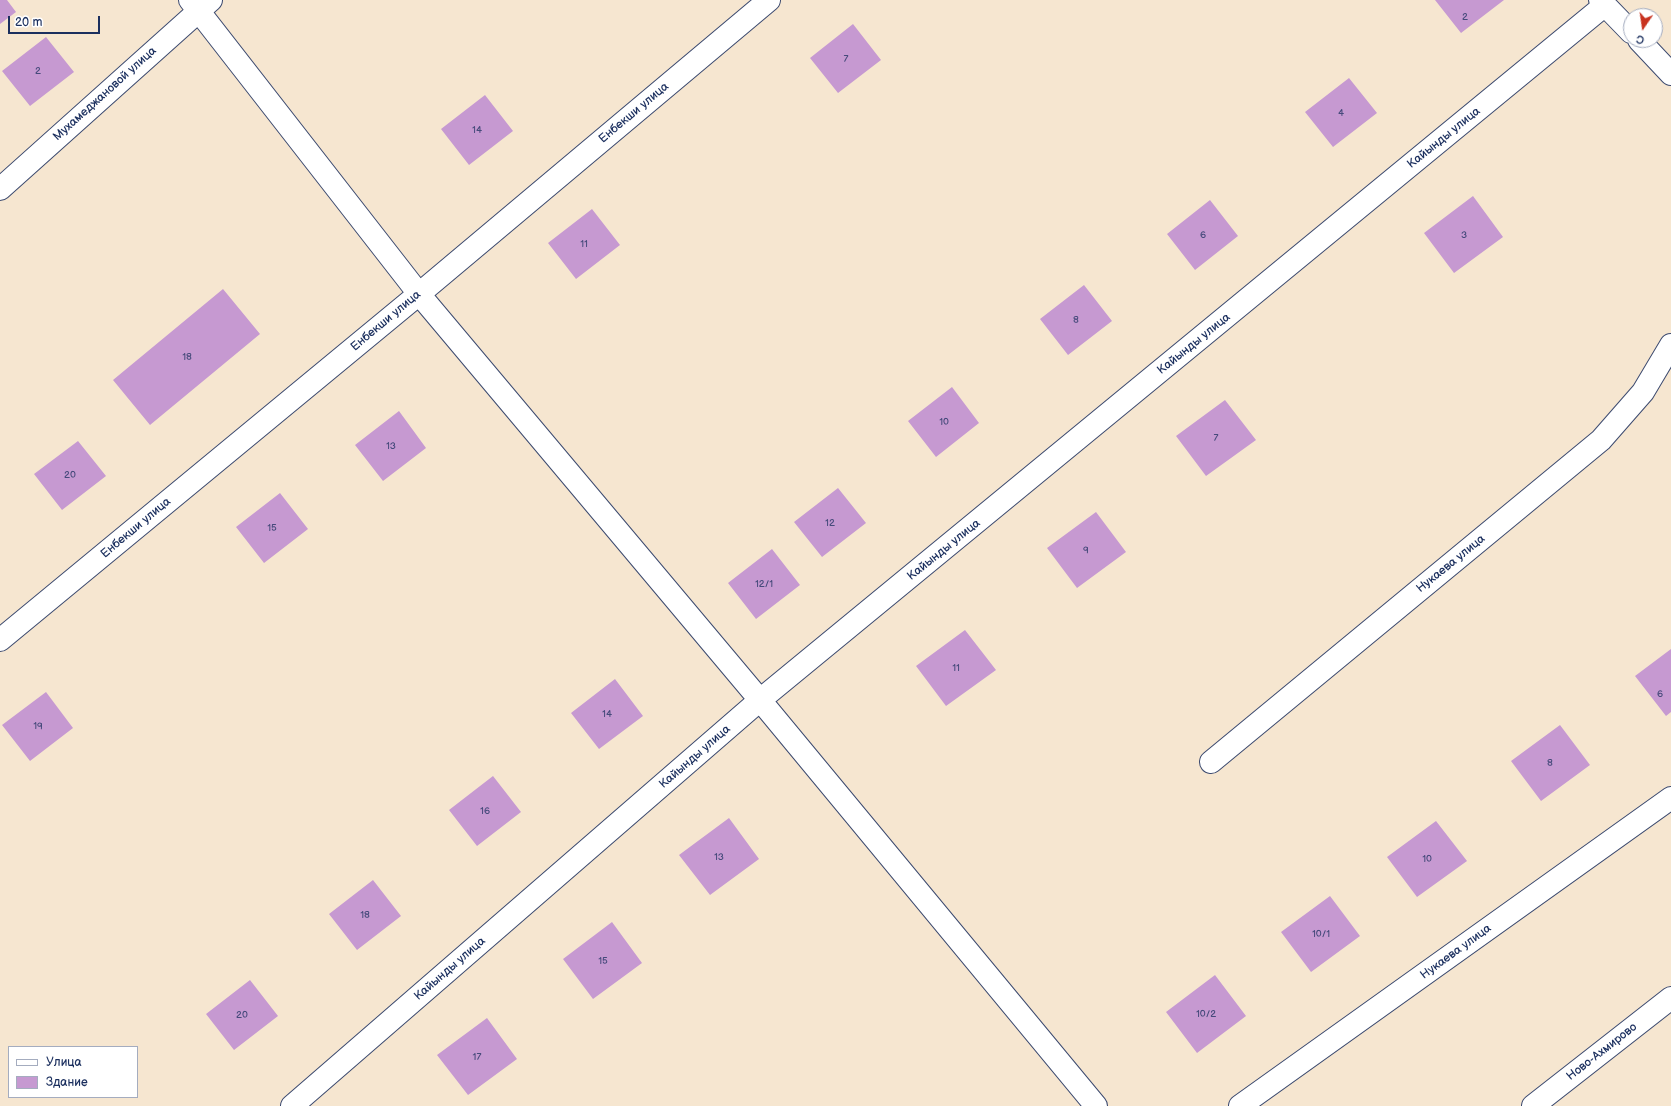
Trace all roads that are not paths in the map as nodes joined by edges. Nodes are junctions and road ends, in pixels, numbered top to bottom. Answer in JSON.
{"nodes":[{"id":1,"x":770,"y":0,"type":"edge"},
{"id":2,"x":1603,"y":2,"type":"edge"},
{"id":3,"x":199,"y":3,"type":"edge"},
{"id":4,"x":1623,"y":23,"type":"edge"},
{"id":5,"x":1647,"y":48,"type":"edge"},
{"id":6,"x":1671,"y":74,"type":"edge"},
{"id":7,"x":0,"y":190,"type":"edge"},
{"id":8,"x":419,"y":294,"type":"junction"},
{"id":9,"x":1671,"y":345,"type":"edge"},
{"id":10,"x":0,"y":640,"type":"edge"},
{"id":11,"x":760,"y":700,"type":"junction"},
{"id":12,"x":1210,"y":762,"type":"dead end"},
{"id":13,"x":1671,"y":798,"type":"edge"},
{"id":14,"x":1671,"y":998,"type":"edge"},
{"id":15,"x":292,"y":1106,"type":"edge"},
{"id":16,"x":1096,"y":1106,"type":"edge"},
{"id":17,"x":1240,"y":1106,"type":"edge"},
{"id":18,"x":1533,"y":1106,"type":"edge"}],
"edges":[{"from":1,"to":8,"type":"street","name":"Енбекши улица"},
{"from":2,"to":4,"type":"street"},
{"from":2,"to":11,"type":"street","name":"Кайынды улица"},
{"from":3,"to":7,"type":"street","name":"Мухамеджановой улица"},
{"from":3,"to":8,"type":"street"},
{"from":5,"to":6,"type":"street"},
{"from":8,"to":10,"type":"street","name":"Енбекши улица"},
{"from":8,"to":11,"type":"street"},
{"from":9,"to":12,"type":"street","name":"Нукаева улица"},
{"from":11,"to":15,"type":"street","name":"Кайынды улица"},
{"from":11,"to":16,"type":"street"},
{"from":13,"to":17,"type":"street","name":"Нукаева улица"},
{"from":14,"to":18,"type":"street","name":"Ново-Ахмирово"}]}
